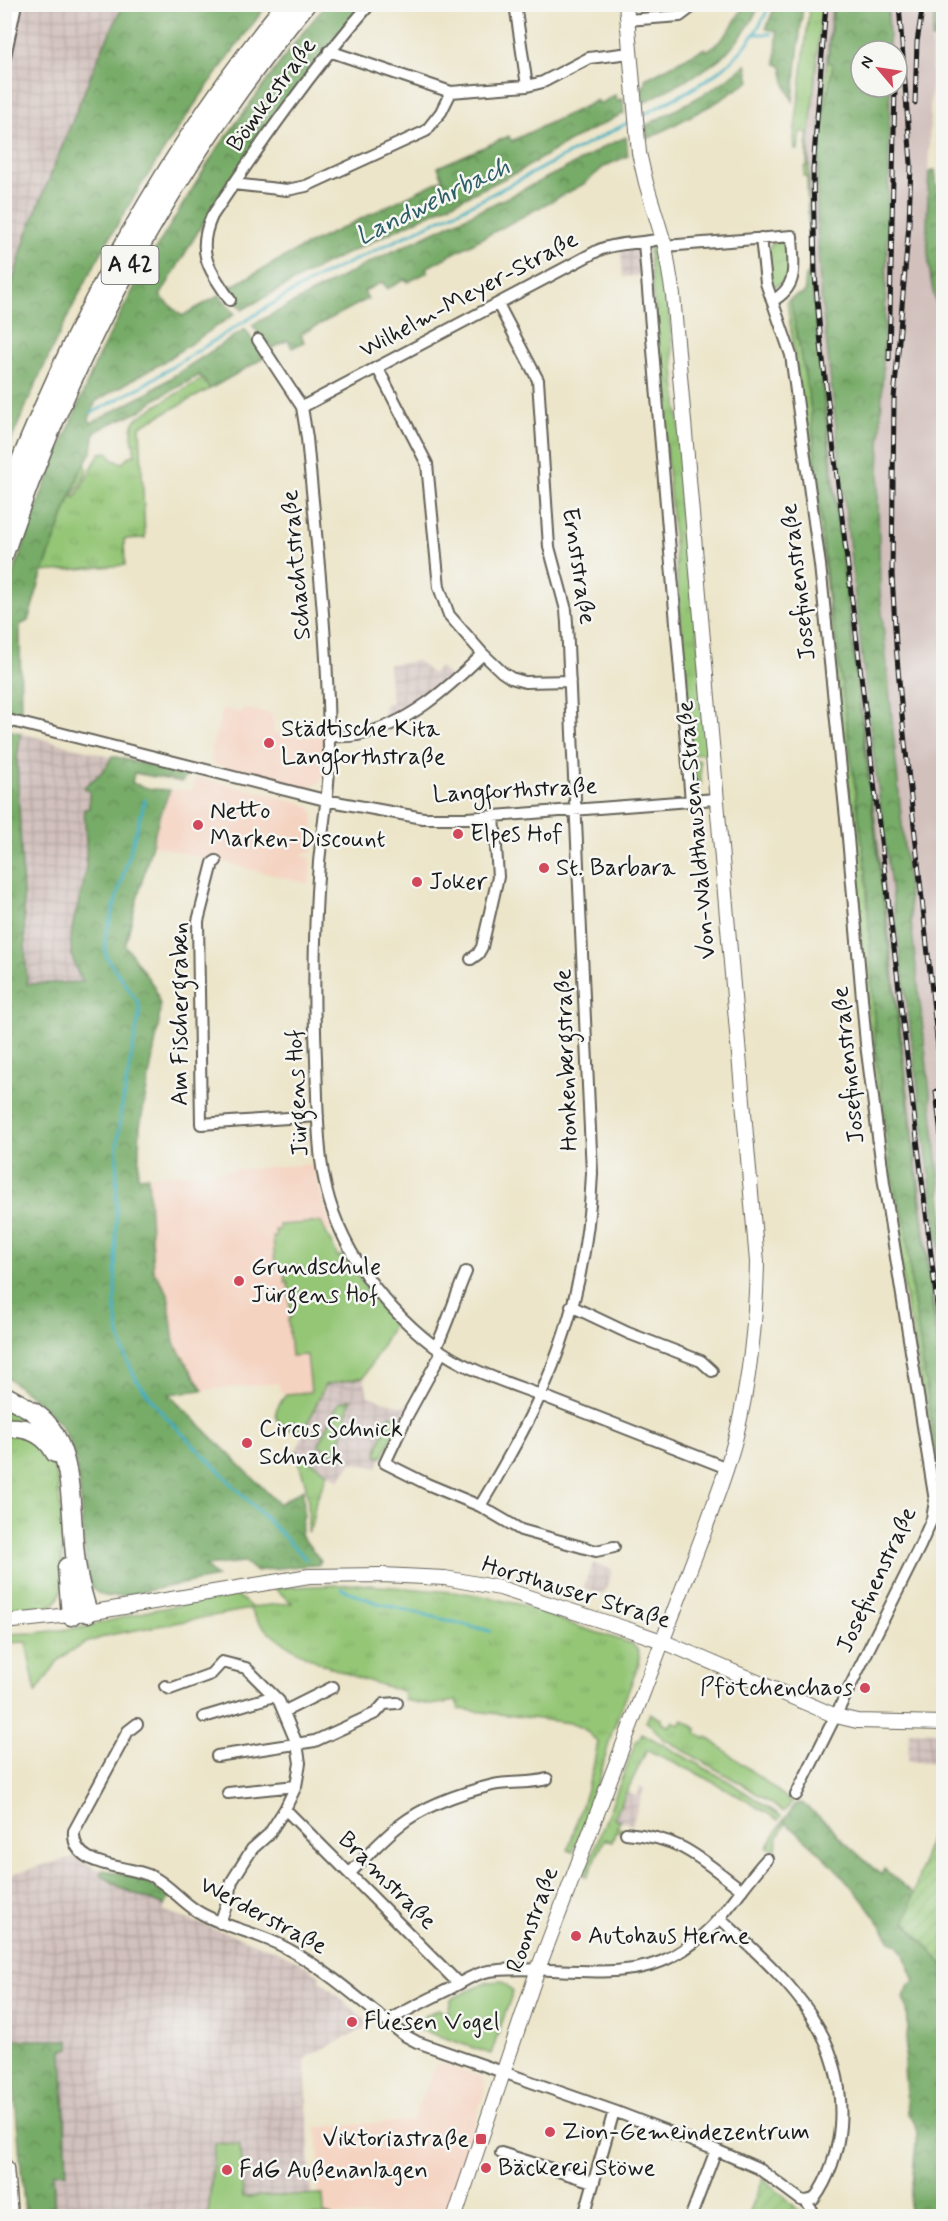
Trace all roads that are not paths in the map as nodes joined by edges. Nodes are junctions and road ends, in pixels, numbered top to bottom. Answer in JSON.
{"nodes":[{"id":1,"x":16,"y":4,"type":"edge"},
{"id":2,"x":286,"y":4,"type":"edge"},
{"id":3,"x":306,"y":4,"type":"edge"},
{"id":4,"x":370,"y":4,"type":"edge"},
{"id":5,"x":515,"y":4,"type":"edge"},
{"id":6,"x":626,"y":4,"type":"edge"},
{"id":7,"x":696,"y":4,"type":"edge"},
{"id":8,"x":627,"y":20,"type":"junction"},
{"id":9,"x":7,"y":35,"type":"edge"},
{"id":10,"x":329,"y":51,"type":"junction"},
{"id":11,"x":630,"y":53,"type":"junction"},
{"id":12,"x":4,"y":61,"type":"edge"},
{"id":13,"x":527,"y":86,"type":"junction"},
{"id":14,"x":451,"y":92,"type":"junction"},
{"id":15,"x":234,"y":184,"type":"junction"},
{"id":16,"x":761,"y":238,"type":"junction"},
{"id":17,"x":664,"y":242,"type":"junction"},
{"id":18,"x":644,"y":243,"type":"junction"},
{"id":19,"x":230,"y":300,"type":"dead end"},
{"id":20,"x":772,"y":301,"type":"junction"},
{"id":21,"x":498,"y":304,"type":"junction"},
{"id":22,"x":258,"y":340,"type":"dead end"},
{"id":23,"x":377,"y":367,"type":"junction"},
{"id":24,"x":302,"y":407,"type":"junction"},
{"id":25,"x":4,"y":503,"type":"edge"},
{"id":26,"x":4,"y":554,"type":"edge"},
{"id":27,"x":483,"y":654,"type":"junction"},
{"id":28,"x":570,"y":681,"type":"junction"},
{"id":29,"x":4,"y":719,"type":"edge"},
{"id":30,"x":329,"y":736,"type":"junction"},
{"id":31,"x":716,"y":799,"type":"junction"},
{"id":32,"x":325,"y":800,"type":"junction"},
{"id":33,"x":691,"y":801,"type":"junction"},
{"id":34,"x":576,"y":809,"type":"junction"},
{"id":35,"x":494,"y":816,"type":"junction"},
{"id":36,"x":216,"y":861,"type":"dead end"},
{"id":37,"x":471,"y":959,"type":"dead end"},
{"id":38,"x":318,"y":1116,"type":"junction"},
{"id":39,"x":466,"y":1272,"type":"dead end"},
{"id":40,"x":571,"y":1306,"type":"junction"},
{"id":41,"x":439,"y":1350,"type":"junction"},
{"id":42,"x":712,"y":1371,"type":"dead end"},
{"id":43,"x":4,"y":1395,"type":"edge"},
{"id":44,"x":540,"y":1395,"type":"junction"},
{"id":45,"x":4,"y":1428,"type":"edge"},
{"id":46,"x":727,"y":1468,"type":"junction"},
{"id":47,"x":480,"y":1506,"type":"junction"},
{"id":48,"x":614,"y":1547,"type":"dead end"},
{"id":49,"x":80,"y":1615,"type":"junction"},
{"id":50,"x":4,"y":1622,"type":"edge"},
{"id":51,"x":662,"y":1641,"type":"junction"},
{"id":52,"x":165,"y":1686,"type":"dead end"},
{"id":53,"x":333,"y":1687,"type":"dead end"},
{"id":54,"x":274,"y":1696,"type":"junction"},
{"id":55,"x":398,"y":1703,"type":"dead end"},
{"id":56,"x":285,"y":1711,"type":"junction"},
{"id":57,"x":836,"y":1716,"type":"junction"},
{"id":58,"x":204,"y":1717,"type":"dead end"},
{"id":59,"x":944,"y":1723,"type":"edge"},
{"id":60,"x":137,"y":1724,"type":"dead end"},
{"id":61,"x":297,"y":1744,"type":"junction"},
{"id":62,"x":217,"y":1755,"type":"dead end"},
{"id":63,"x":547,"y":1779,"type":"dead end"},
{"id":64,"x":296,"y":1786,"type":"junction"},
{"id":65,"x":228,"y":1792,"type":"dead end"},
{"id":66,"x":795,"y":1795,"type":"dead end"},
{"id":67,"x":285,"y":1809,"type":"junction"},
{"id":68,"x":626,"y":1833,"type":"dead end"},
{"id":69,"x":767,"y":1858,"type":"dead end"},
{"id":70,"x":350,"y":1873,"type":"junction"},
{"id":71,"x":742,"y":1890,"type":"junction"},
{"id":72,"x":721,"y":1919,"type":"junction"},
{"id":73,"x":220,"y":1923,"type":"junction"},
{"id":74,"x":538,"y":1969,"type":"junction"},
{"id":75,"x":459,"y":1984,"type":"junction"},
{"id":76,"x":387,"y":2022,"type":"junction"},
{"id":77,"x":503,"y":2072,"type":"junction"},
{"id":78,"x":614,"y":2110,"type":"junction"},
{"id":79,"x":716,"y":2150,"type":"junction"},
{"id":80,"x":501,"y":2153,"type":"dead end"},
{"id":81,"x":4,"y":2168,"type":"edge"},
{"id":82,"x":593,"y":2182,"type":"junction"},
{"id":83,"x":806,"y":2200,"type":"junction"},
{"id":84,"x":8,"y":2217,"type":"edge"},
{"id":85,"x":455,"y":2217,"type":"edge"},
{"id":86,"x":584,"y":2217,"type":"edge"},
{"id":87,"x":691,"y":2217,"type":"edge"},
{"id":88,"x":815,"y":2217,"type":"edge"}],
"edges":[{"from":1,"to":9,"type":"street"},
{"from":2,"to":25,"type":"highway","number":"A 42"},
{"from":3,"to":26,"type":"highway","number":"A 42"},
{"from":4,"to":10,"type":"street","name":"Bömkestraße"},
{"from":5,"to":13,"type":"street"},
{"from":6,"to":8,"type":"street","name":"Von-Waldthausen-Straße"},
{"from":7,"to":8,"type":"street"},
{"from":8,"to":11,"type":"street","name":"Von-Waldthausen-Straße"},
{"from":9,"to":12,"type":"street"},
{"from":10,"to":14,"type":"street"},
{"from":10,"to":15,"type":"street","name":"Bömkestraße"},
{"from":11,"to":13,"type":"street"},
{"from":11,"to":17,"type":"street","name":"Von-Waldthausen-Straße"},
{"from":13,"to":14,"type":"street"},
{"from":14,"to":15,"type":"street"},
{"from":15,"to":19,"type":"street"},
{"from":16,"to":17,"type":"street"},
{"from":16,"to":20,"type":"street","name":"Josefinenstraße"},
{"from":16,"to":20,"type":"street"},
{"from":17,"to":18,"type":"street","name":"Wilhelm-Meyer-Straße"},
{"from":17,"to":31,"type":"street","name":"Von-Waldthausen-Straße"},
{"from":18,"to":21,"type":"street","name":"Wilhelm-Meyer-Straße"},
{"from":18,"to":33,"type":"street","name":"Von-Waldthausen-Straße"},
{"from":20,"to":57,"type":"street","name":"Josefinenstraße"},
{"from":21,"to":23,"type":"street","name":"Wilhelm-Meyer-Straße"},
{"from":21,"to":28,"type":"street","name":"Ernststraße"},
{"from":22,"to":24,"type":"street","name":"Schachtstraße"},
{"from":23,"to":24,"type":"street","name":"Wilhelm-Meyer-Straße"},
{"from":23,"to":27,"type":"street"},
{"from":24,"to":30,"type":"street","name":"Schachtstraße"},
{"from":27,"to":28,"type":"street"},
{"from":27,"to":30,"type":"street"},
{"from":28,"to":34,"type":"street","name":"Ernststraße"},
{"from":29,"to":32,"type":"street","name":"Langforthstraße"},
{"from":30,"to":32,"type":"street","name":"Schachtstraße"},
{"from":31,"to":33,"type":"street","name":"Langforthstraße"},
{"from":31,"to":46,"type":"street","name":"Von-Waldthausen-Straße"},
{"from":32,"to":35,"type":"street","name":"Langforthstraße"},
{"from":32,"to":38,"type":"street","name":"Jürgens Hof"},
{"from":33,"to":34,"type":"street","name":"Langforthstraße"},
{"from":34,"to":35,"type":"street","name":"Langforthstraße"},
{"from":34,"to":40,"type":"street","name":"Honkenbergstraße"},
{"from":35,"to":37,"type":"street"},
{"from":36,"to":38,"type":"street","name":"Am Fischergraben"},
{"from":38,"to":41,"type":"street","name":"Jürgens Hof"},
{"from":39,"to":41,"type":"street"},
{"from":40,"to":42,"type":"street"},
{"from":40,"to":44,"type":"street","name":"Honkenbergstraße"},
{"from":41,"to":44,"type":"street","name":"Jürgens Hof"},
{"from":41,"to":47,"type":"street"},
{"from":43,"to":49,"type":"highway"},
{"from":44,"to":46,"type":"street","name":"Jürgens Hof"},
{"from":44,"to":47,"type":"street","name":"Honkenbergstraße"},
{"from":45,"to":49,"type":"highway"},
{"from":46,"to":51,"type":"street","name":"Von-Waldthausen-Straße"},
{"from":47,"to":48,"type":"street"},
{"from":49,"to":50,"type":"street","name":"Horsthauser Straße"},
{"from":49,"to":51,"type":"street","name":"Horsthauser Straße"},
{"from":51,"to":57,"type":"street","name":"Horsthauser Straße"},
{"from":51,"to":74,"type":"street","name":"Roonstraße"},
{"from":52,"to":54,"type":"street"},
{"from":53,"to":56,"type":"street"},
{"from":54,"to":56,"type":"street"},
{"from":54,"to":58,"type":"street"},
{"from":55,"to":61,"type":"street"},
{"from":56,"to":61,"type":"street"},
{"from":57,"to":59,"type":"street","name":"Horsthauser Straße"},
{"from":57,"to":66,"type":"street","name":"Josefinenstraße"},
{"from":60,"to":73,"type":"street","name":"Werderstraße"},
{"from":61,"to":62,"type":"street"},
{"from":61,"to":64,"type":"street"},
{"from":63,"to":70,"type":"street"},
{"from":64,"to":65,"type":"street"},
{"from":64,"to":67,"type":"street"},
{"from":67,"to":70,"type":"street","name":"Bramstraße"},
{"from":67,"to":73,"type":"street"},
{"from":68,"to":71,"type":"street"},
{"from":69,"to":71,"type":"street"},
{"from":70,"to":75,"type":"street","name":"Bramstraße"},
{"from":71,"to":72,"type":"street"},
{"from":72,"to":74,"type":"street"},
{"from":72,"to":83,"type":"street"},
{"from":73,"to":76,"type":"street","name":"Werderstraße"},
{"from":74,"to":75,"type":"street"},
{"from":74,"to":77,"type":"street","name":"Roonstraße"},
{"from":75,"to":76,"type":"street"},
{"from":76,"to":77,"type":"street"},
{"from":77,"to":78,"type":"street"},
{"from":77,"to":85,"type":"street","name":"Roonstraße"},
{"from":78,"to":79,"type":"street"},
{"from":78,"to":82,"type":"street"},
{"from":79,"to":83,"type":"street"},
{"from":79,"to":87,"type":"street"},
{"from":80,"to":82,"type":"street"},
{"from":81,"to":84,"type":"highway"},
{"from":82,"to":86,"type":"street"},
{"from":83,"to":88,"type":"street"}]}
